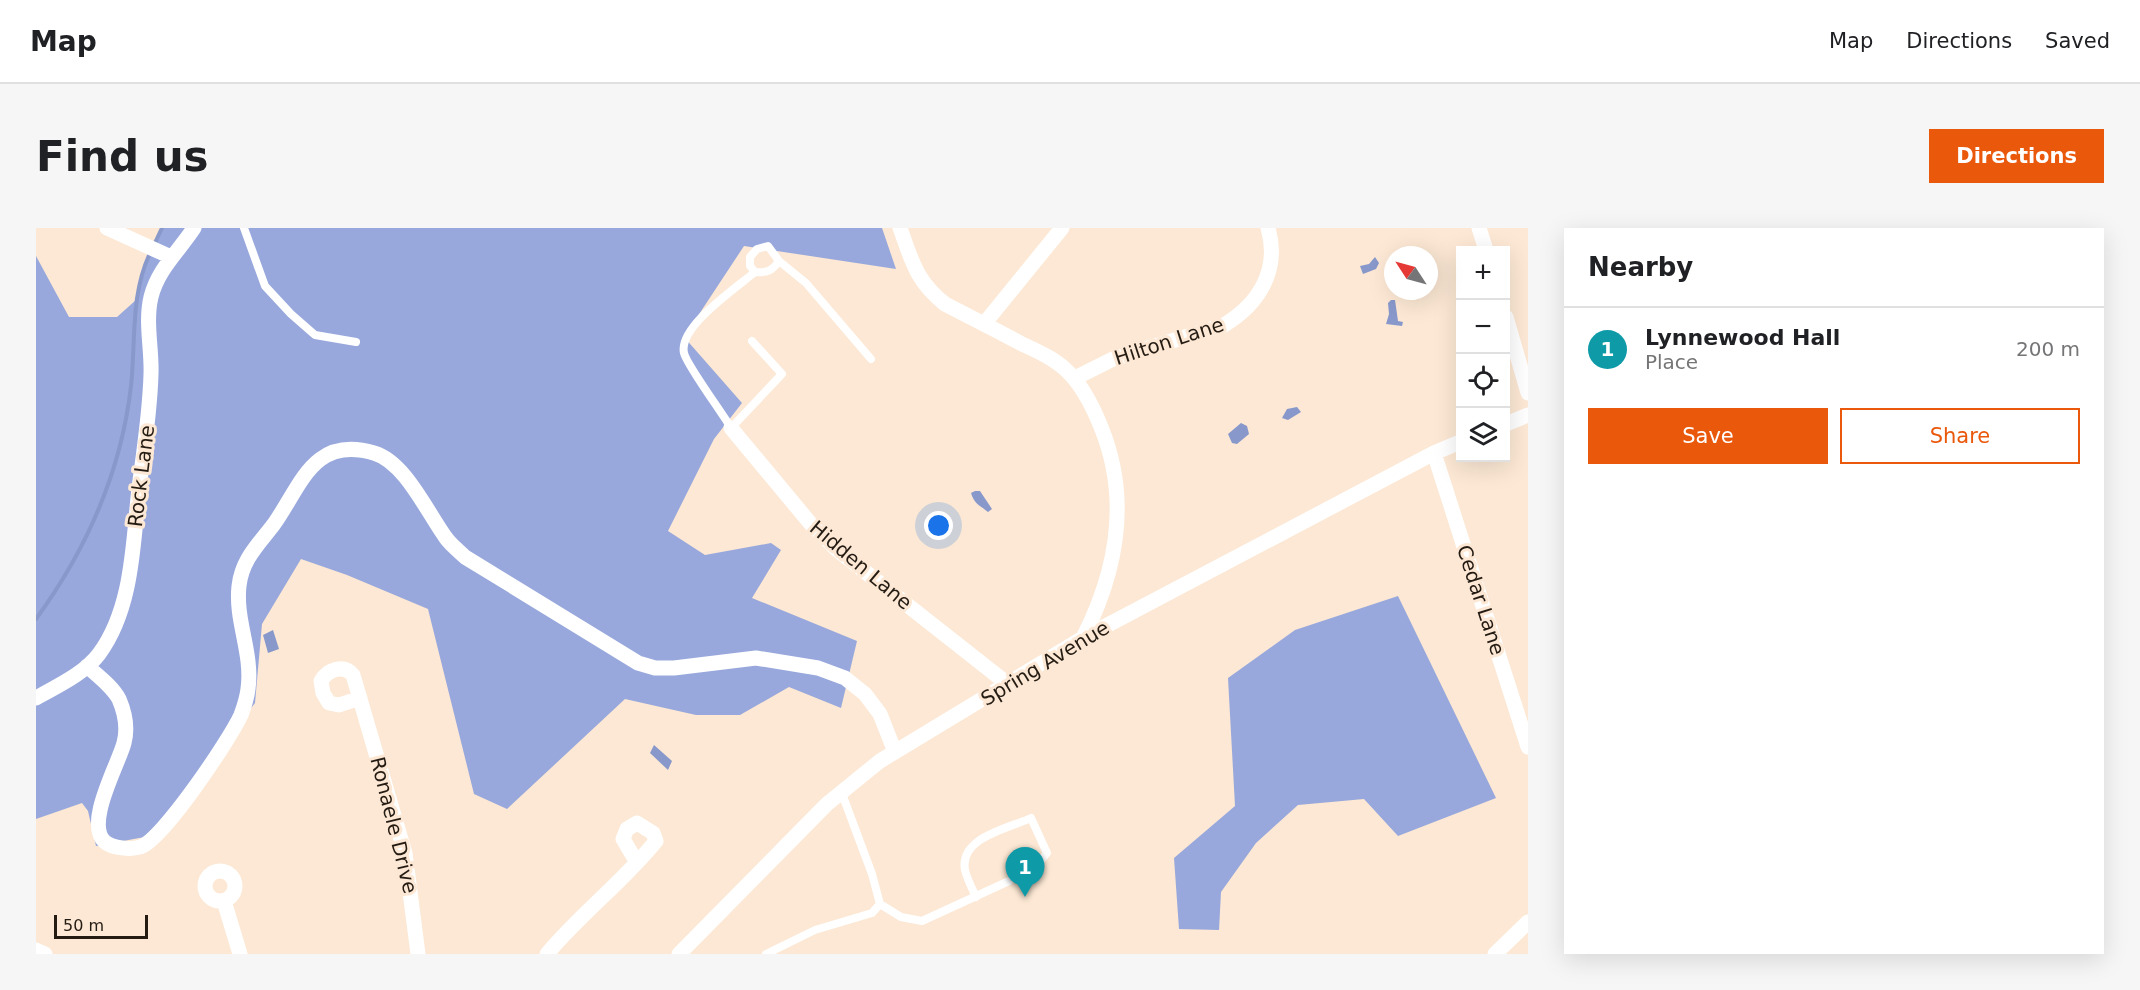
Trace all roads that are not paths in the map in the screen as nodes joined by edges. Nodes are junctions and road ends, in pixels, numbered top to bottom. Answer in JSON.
{"nodes":[{"id":1,"x":107,"y":228,"type":"edge"},
{"id":2,"x":194,"y":228,"type":"edge"},
{"id":3,"x":244,"y":228,"type":"edge"},
{"id":4,"x":900,"y":228,"type":"edge"},
{"id":5,"x":1062,"y":228,"type":"edge"},
{"id":6,"x":1268,"y":228,"type":"edge"},
{"id":7,"x":1479,"y":228,"type":"edge"},
{"id":8,"x":1485,"y":246,"type":"edge"},
{"id":9,"x":167,"y":255,"type":"junction"},
{"id":10,"x":779,"y":261,"type":"junction"},
{"id":11,"x":755,"y":272,"type":"junction"},
{"id":12,"x":984,"y":324,"type":"junction"},
{"id":13,"x":1510,"y":331,"type":"edge"},
{"id":14,"x":752,"y":341,"type":"dead end"},
{"id":15,"x":356,"y":342,"type":"dead end"},
{"id":16,"x":871,"y":359,"type":"dead end"},
{"id":17,"x":1075,"y":378,"type":"junction"},
{"id":18,"x":1528,"y":393,"type":"edge"},
{"id":19,"x":1528,"y":415,"type":"edge"},
{"id":20,"x":1510,"y":422,"type":"edge"},
{"id":21,"x":731,"y":428,"type":"junction"},
{"id":22,"x":1456,"y":444,"type":"edge"},
{"id":23,"x":1434,"y":453,"type":"junction"},
{"id":24,"x":1083,"y":638,"type":"junction"},
{"id":25,"x":87,"y":666,"type":"junction"},
{"id":26,"x":1009,"y":685,"type":"junction"},
{"id":27,"x":36,"y":698,"type":"edge"},
{"id":28,"x":360,"y":698,"type":"dead end"},
{"id":29,"x":1528,"y":747,"type":"edge"},
{"id":30,"x":895,"y":752,"type":"junction"},
{"id":31,"x":841,"y":791,"type":"junction"},
{"id":32,"x":636,"y":861,"type":"dead end"},
{"id":33,"x":1021,"y":876,"type":"dead end"},
{"id":34,"x":1009,"y":881,"type":"dead end"},
{"id":35,"x":976,"y":897,"type":"junction"},
{"id":36,"x":224,"y":901,"type":"dead end"},
{"id":37,"x":880,"y":904,"type":"junction"},
{"id":38,"x":1528,"y":922,"type":"edge"},
{"id":39,"x":36,"y":950,"type":"edge"},
{"id":40,"x":45,"y":954,"type":"edge"},
{"id":41,"x":240,"y":954,"type":"edge"},
{"id":42,"x":418,"y":954,"type":"edge"},
{"id":43,"x":547,"y":954,"type":"edge"},
{"id":44,"x":679,"y":954,"type":"edge"},
{"id":45,"x":765,"y":954,"type":"edge"},
{"id":46,"x":1496,"y":954,"type":"edge"}],
"edges":[{"from":1,"to":9,"type":"street"},
{"from":2,"to":9,"type":"street","name":"Rock Lane"},
{"from":3,"to":15,"type":"lane"},
{"from":4,"to":12,"type":"street"},
{"from":5,"to":12,"type":"street"},
{"from":6,"to":17,"type":"street","name":"Hilton Lane"},
{"from":7,"to":8,"type":"street"},
{"from":9,"to":25,"type":"street","name":"Rock Lane"},
{"from":10,"to":11,"type":"lane"},
{"from":10,"to":11,"type":"lane"},
{"from":10,"to":16,"type":"lane"},
{"from":11,"to":21,"type":"lane"},
{"from":12,"to":17,"type":"street"},
{"from":13,"to":18,"type":"street"},
{"from":14,"to":21,"type":"lane"},
{"from":17,"to":24,"type":"street"},
{"from":19,"to":20,"type":"street"},
{"from":21,"to":26,"type":"street","name":"Hidden Lane"},
{"from":22,"to":23,"type":"street","name":"Spring Avenue"},
{"from":23,"to":24,"type":"street","name":"Spring Avenue"},
{"from":23,"to":29,"type":"street","name":"Cedar Lane"},
{"from":24,"to":26,"type":"street","name":"Spring Avenue"},
{"from":25,"to":27,"type":"street","name":"Rock Lane"},
{"from":25,"to":30,"type":"street"},
{"from":26,"to":30,"type":"street","name":"Spring Avenue"},
{"from":28,"to":42,"type":"street","name":"Ronaele Drive"},
{"from":30,"to":31,"type":"street","name":"Spring Avenue"},
{"from":31,"to":37,"type":"lane"},
{"from":31,"to":44,"type":"street","name":"Spring Avenue"},
{"from":32,"to":43,"type":"street"},
{"from":33,"to":35,"type":"lane"},
{"from":34,"to":35,"type":"lane"},
{"from":35,"to":37,"type":"lane"},
{"from":36,"to":41,"type":"street"},
{"from":37,"to":45,"type":"lane"},
{"from":38,"to":46,"type":"street"},
{"from":39,"to":40,"type":"street"}]}
